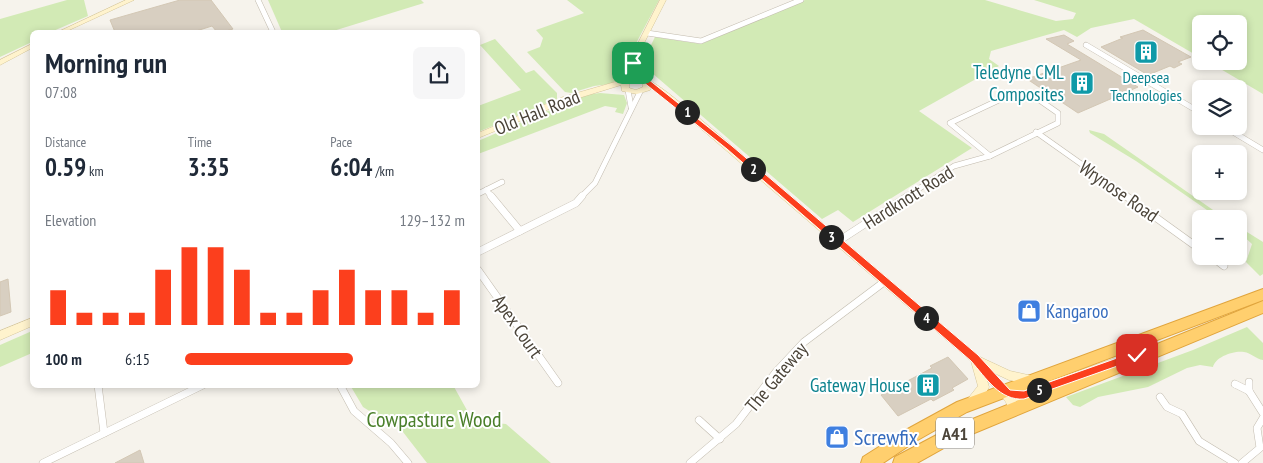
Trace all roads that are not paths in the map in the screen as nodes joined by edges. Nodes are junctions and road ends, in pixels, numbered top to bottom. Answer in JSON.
{"nodes":[{"id":1,"x":131,"y":0,"type":"edge"},
{"id":2,"x":258,"y":0,"type":"edge"},
{"id":3,"x":663,"y":0,"type":"edge"},
{"id":4,"x":801,"y":0,"type":"edge"},
{"id":5,"x":64,"y":30,"type":"edge"},
{"id":6,"x":273,"y":30,"type":"edge"},
{"id":7,"x":647,"y":32,"type":"junction"},
{"id":8,"x":1086,"y":45,"type":"dead end"},
{"id":9,"x":30,"y":47,"type":"edge"},
{"id":10,"x":0,"y":63,"type":"edge"},
{"id":11,"x":633,"y":63,"type":"junction"},
{"id":12,"x":646,"y":80,"type":"junction"},
{"id":13,"x":624,"y":82,"type":"junction"},
{"id":14,"x":598,"y":90,"type":"junction"},
{"id":15,"x":628,"y":90,"type":"junction"},
{"id":16,"x":641,"y":91,"type":"junction"},
{"id":17,"x":672,"y":101,"type":"junction"},
{"id":18,"x":631,"y":108,"type":"junction"},
{"id":19,"x":1192,"y":108,"type":"edge"},
{"id":20,"x":1036,"y":132,"type":"junction"},
{"id":21,"x":480,"y":135,"type":"edge"},
{"id":22,"x":1238,"y":135,"type":"edge"},
{"id":23,"x":1263,"y":150,"type":"edge"},
{"id":24,"x":990,"y":156,"type":"junction"},
{"id":25,"x":502,"y":182,"type":"dead end"},
{"id":26,"x":486,"y":190,"type":"junction"},
{"id":27,"x":480,"y":193,"type":"edge"},
{"id":28,"x":520,"y":231,"type":"junction"},
{"id":29,"x":837,"y":242,"type":"junction"},
{"id":30,"x":1192,"y":244,"type":"edge"},
{"id":31,"x":480,"y":251,"type":"edge"},
{"id":32,"x":480,"y":273,"type":"edge"},
{"id":33,"x":884,"y":282,"type":"junction"},
{"id":34,"x":1263,"y":294,"type":"edge"},
{"id":35,"x":1263,"y":307,"type":"edge"},
{"id":36,"x":30,"y":323,"type":"edge"},
{"id":37,"x":0,"y":336,"type":"edge"},
{"id":38,"x":1185,"y":339,"type":"junction"},
{"id":39,"x":975,"y":358,"type":"junction"},
{"id":40,"x":1036,"y":380,"type":"junction"},
{"id":41,"x":1249,"y":382,"type":"dead end"},
{"id":42,"x":558,"y":383,"type":"dead end"},
{"id":43,"x":1235,"y":384,"type":"dead end"},
{"id":44,"x":97,"y":388,"type":"edge"},
{"id":45,"x":197,"y":388,"type":"edge"},
{"id":46,"x":342,"y":388,"type":"edge"},
{"id":47,"x":1249,"y":391,"type":"junction"},
{"id":48,"x":1005,"y":392,"type":"junction"},
{"id":49,"x":1160,"y":397,"type":"dead end"},
{"id":50,"x":962,"y":408,"type":"junction"},
{"id":51,"x":1011,"y":410,"type":"junction"},
{"id":52,"x":1263,"y":413,"type":"edge"},
{"id":53,"x":1263,"y":418,"type":"edge"},
{"id":54,"x":699,"y":420,"type":"dead end"},
{"id":55,"x":104,"y":433,"type":"junction"},
{"id":56,"x":720,"y":439,"type":"junction"},
{"id":57,"x":43,"y":463,"type":"edge"},
{"id":58,"x":408,"y":463,"type":"edge"},
{"id":59,"x":690,"y":463,"type":"edge"},
{"id":60,"x":868,"y":463,"type":"edge"},
{"id":61,"x":902,"y":463,"type":"edge"},
{"id":62,"x":1235,"y":463,"type":"edge"},
{"id":63,"x":1242,"y":463,"type":"edge"}],
"edges":[{"from":1,"to":5,"type":"street"},
{"from":2,"to":6,"type":"street"},
{"from":3,"to":7,"type":"street"},
{"from":4,"to":7,"type":"street"},
{"from":7,"to":11,"type":"street"},
{"from":8,"to":19,"type":"street"},
{"from":9,"to":10,"type":"street"},
{"from":11,"to":12,"type":"street"},
{"from":11,"to":13,"type":"street"},
{"from":12,"to":13,"type":"street","name":"Old Hall Road"},
{"from":12,"to":16,"type":"street"},
{"from":12,"to":17,"type":"street"},
{"from":13,"to":14,"type":"street","name":"Old Hall Road"},
{"from":13,"to":15,"type":"street"},
{"from":14,"to":15,"type":"street","name":"Old Hall Road"},
{"from":14,"to":21,"type":"street","name":"Old Hall Road"},
{"from":15,"to":16,"type":"street","name":"Old Hall Road"},
{"from":15,"to":18,"type":"street"},
{"from":16,"to":17,"type":"street"},
{"from":16,"to":18,"type":"street"},
{"from":17,"to":29,"type":"street"},
{"from":18,"to":28,"type":"street"},
{"from":20,"to":24,"type":"street","name":"Hardknott Road"},
{"from":20,"to":24,"type":"street","name":"Hardknott Road"},
{"from":20,"to":30,"type":"street","name":"Wrynose Road"},
{"from":22,"to":23,"type":"street"},
{"from":24,"to":29,"type":"street","name":"Hardknott Road"},
{"from":25,"to":26,"type":"street"},
{"from":26,"to":27,"type":"street"},
{"from":26,"to":28,"type":"street"},
{"from":28,"to":31,"type":"street"},
{"from":29,"to":33,"type":"street"},
{"from":32,"to":42,"type":"street","name":"Apex Court"},
{"from":33,"to":39,"type":"street"},
{"from":33,"to":56,"type":"street","name":"The Gateway"},
{"from":34,"to":40,"type":"highway","number":"A41"},
{"from":35,"to":38,"type":"highway","number":"A41"},
{"from":36,"to":37,"type":"street"},
{"from":38,"to":48,"type":"street"},
{"from":38,"to":51,"type":"highway","number":"A41"},
{"from":39,"to":40,"type":"street"},
{"from":39,"to":48,"type":"street"},
{"from":39,"to":50,"type":"street"},
{"from":40,"to":48,"type":"highway","number":"A41"},
{"from":41,"to":47,"type":"street"},
{"from":43,"to":47,"type":"street"},
{"from":44,"to":55,"type":"street"},
{"from":45,"to":55,"type":"street"},
{"from":46,"to":58,"type":"street"},
{"from":47,"to":52,"type":"street"},
{"from":48,"to":50,"type":"highway","number":"A41"},
{"from":48,"to":51,"type":"street"},
{"from":49,"to":62,"type":"street"},
{"from":50,"to":60,"type":"highway","number":"A41"},
{"from":51,"to":61,"type":"highway","number":"A41"},
{"from":53,"to":63,"type":"street"},
{"from":54,"to":56,"type":"street"},
{"from":55,"to":57,"type":"street"},
{"from":56,"to":59,"type":"street","name":"The Gateway"}]}
